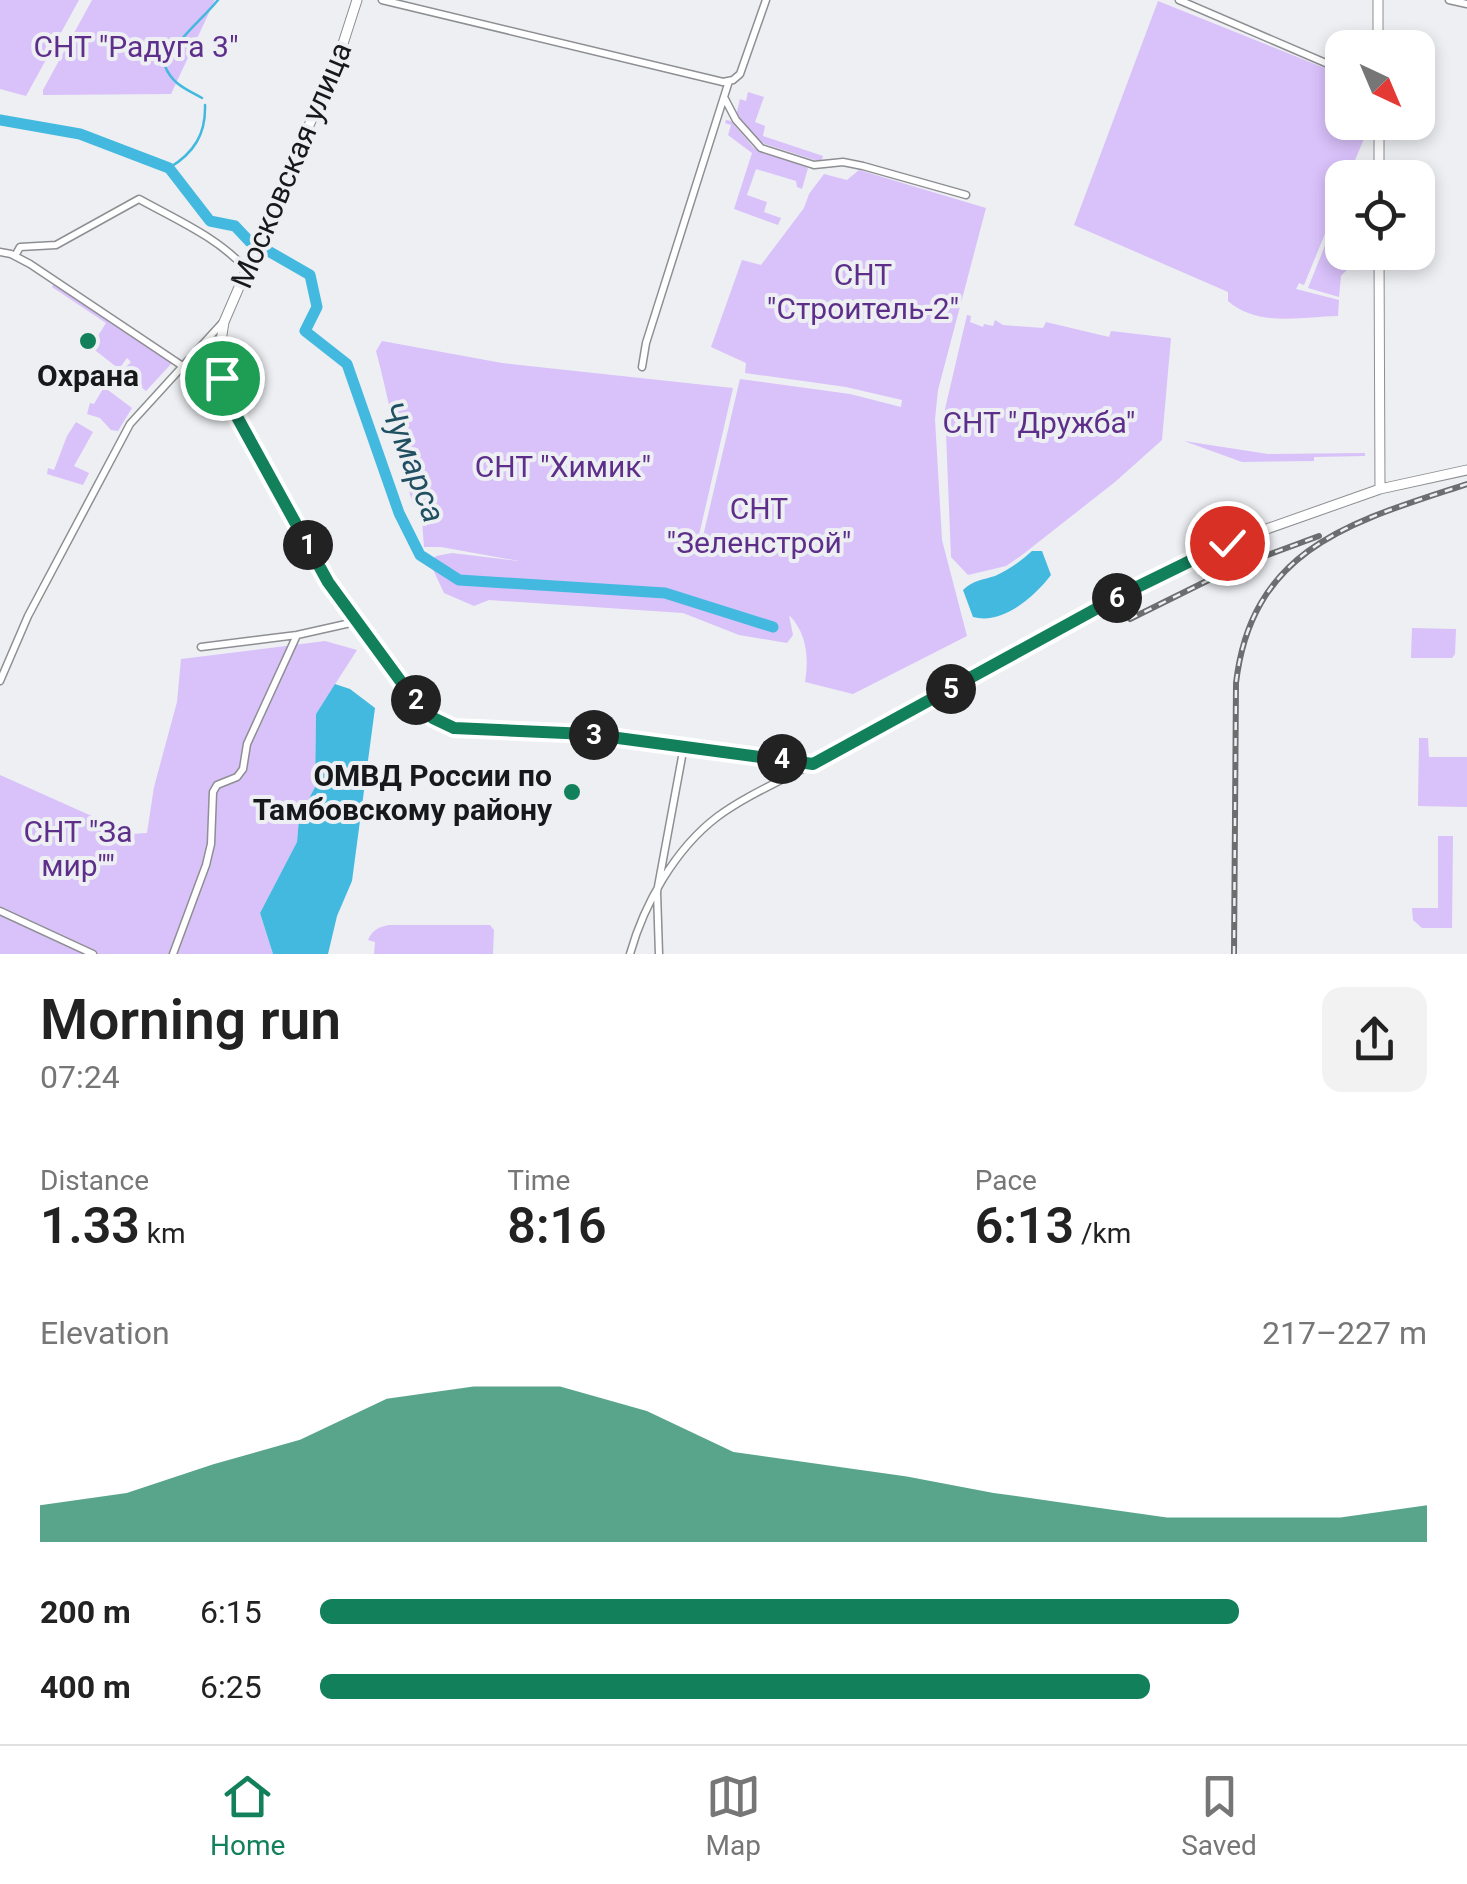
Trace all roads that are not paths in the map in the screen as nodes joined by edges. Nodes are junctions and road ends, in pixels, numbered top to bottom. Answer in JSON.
{"nodes":[{"id":1,"x":356,"y":0,"type":"edge"},
{"id":2,"x":382,"y":0,"type":"edge"},
{"id":3,"x":766,"y":0,"type":"edge"},
{"id":4,"x":1179,"y":0,"type":"edge"},
{"id":5,"x":1378,"y":0,"type":"edge"},
{"id":6,"x":1448,"y":0,"type":"edge"},
{"id":7,"x":1467,"y":4,"type":"edge"},
{"id":8,"x":1378,"y":30,"type":"edge"},
{"id":9,"x":1325,"y":63,"type":"edge"},
{"id":10,"x":729,"y":81,"type":"junction"},
{"id":11,"x":724,"y":98,"type":"junction"},
{"id":12,"x":966,"y":195,"type":"dead end"},
{"id":13,"x":0,"y":252,"type":"edge"},
{"id":14,"x":15,"y":256,"type":"junction"},
{"id":15,"x":1379,"y":270,"type":"edge"},
{"id":16,"x":248,"y":271,"type":"junction"},
{"id":17,"x":224,"y":322,"type":"junction"},
{"id":18,"x":181,"y":365,"type":"junction"},
{"id":19,"x":642,"y":367,"type":"dead end"},
{"id":20,"x":1467,"y":470,"type":"edge"},
{"id":21,"x":1380,"y":489,"type":"junction"},
{"id":22,"x":355,"y":622,"type":"junction"},
{"id":23,"x":297,"y":635,"type":"junction"},
{"id":24,"x":201,"y":648,"type":"dead end"},
{"id":25,"x":0,"y":681,"type":"edge"},
{"id":26,"x":684,"y":745,"type":"junction"},
{"id":27,"x":813,"y":764,"type":"junction"},
{"id":28,"x":657,"y":892,"type":"junction"},
{"id":29,"x":0,"y":912,"type":"edge"},
{"id":30,"x":93,"y":954,"type":"edge"},
{"id":31,"x":174,"y":954,"type":"edge"},
{"id":32,"x":630,"y":954,"type":"edge"},
{"id":33,"x":659,"y":954,"type":"edge"}],
"edges":[{"from":1,"to":16,"type":"main road","name":"Московская улица"},
{"from":2,"to":10,"type":"street"},
{"from":3,"to":10,"type":"street"},
{"from":4,"to":9,"type":"street"},
{"from":5,"to":8,"type":"main road"},
{"from":6,"to":7,"type":"street"},
{"from":10,"to":11,"type":"street"},
{"from":11,"to":12,"type":"street"},
{"from":11,"to":19,"type":"street"},
{"from":13,"to":14,"type":"street"},
{"from":14,"to":16,"type":"street"},
{"from":14,"to":18,"type":"street"},
{"from":15,"to":21,"type":"main road"},
{"from":16,"to":17,"type":"main road","name":"Московская улица"},
{"from":17,"to":18,"type":"street","name":"Московская улица"},
{"from":17,"to":22,"type":"main road"},
{"from":18,"to":25,"type":"street","name":"Московская улица"},
{"from":20,"to":21,"type":"main road"},
{"from":21,"to":27,"type":"main road"},
{"from":22,"to":23,"type":"street"},
{"from":22,"to":26,"type":"main road"},
{"from":23,"to":24,"type":"street"},
{"from":23,"to":31,"type":"street"},
{"from":26,"to":27,"type":"main road"},
{"from":26,"to":28,"type":"street"},
{"from":27,"to":28,"type":"street"},
{"from":28,"to":32,"type":"street"},
{"from":28,"to":33,"type":"street"},
{"from":29,"to":30,"type":"street"}]}
